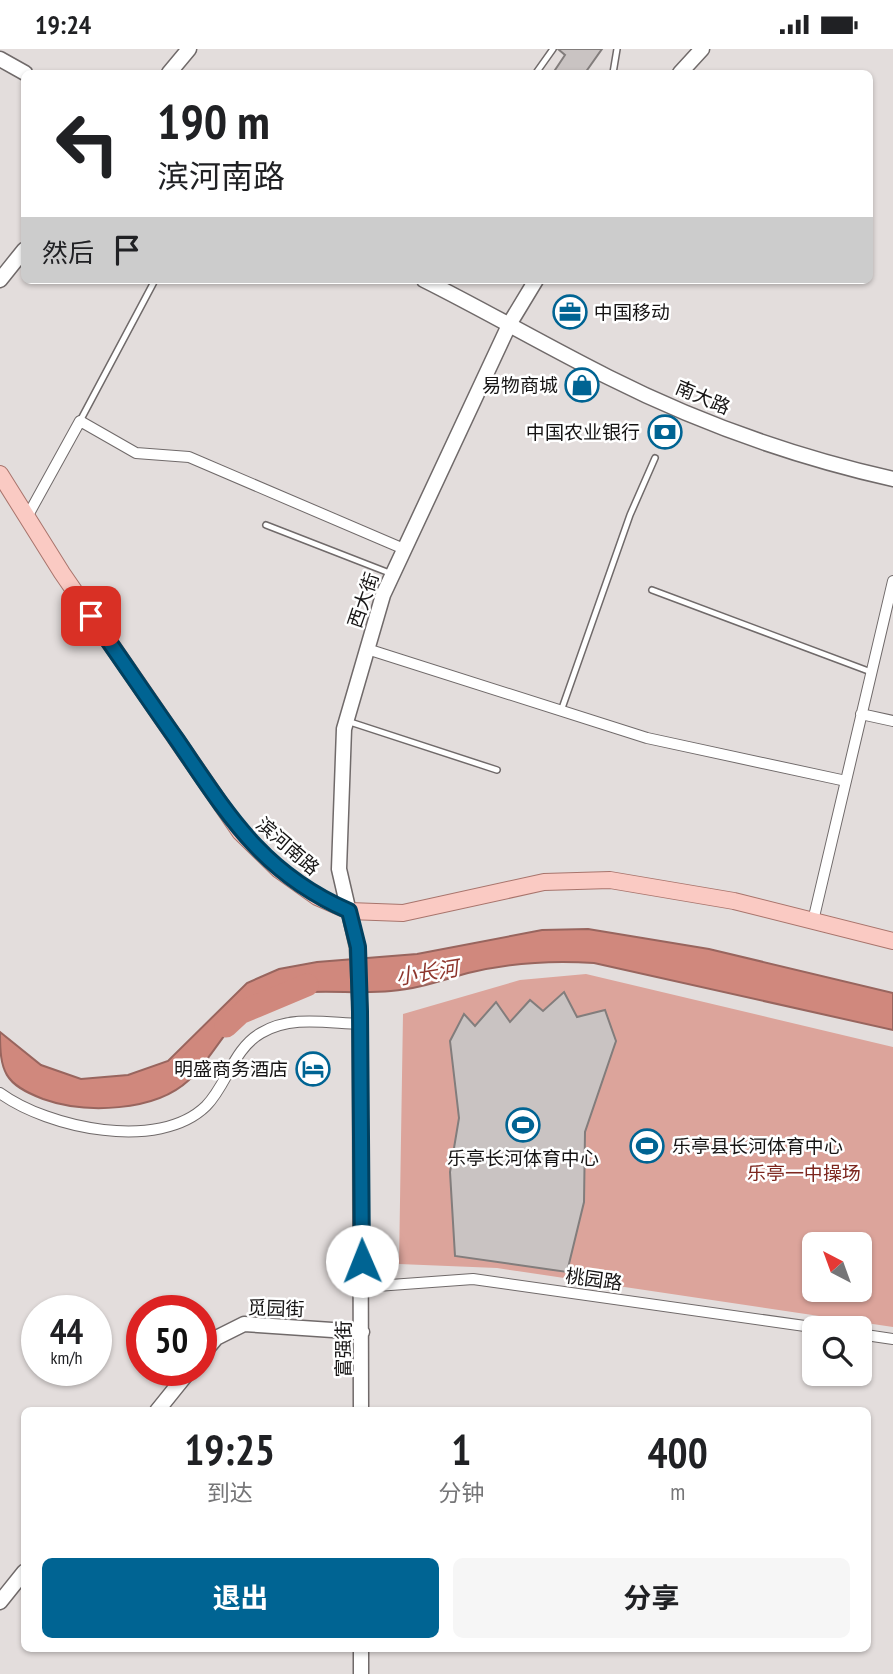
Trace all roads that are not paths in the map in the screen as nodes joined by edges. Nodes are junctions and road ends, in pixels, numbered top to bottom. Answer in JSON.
{"nodes":[{"id":1,"x":189,"y":49,"type":"edge"},
{"id":2,"x":553,"y":49,"type":"edge"},
{"id":3,"x":617,"y":49,"type":"edge"},
{"id":4,"x":702,"y":49,"type":"edge"},
{"id":5,"x":0,"y":59,"type":"edge"},
{"id":6,"x":172,"y":70,"type":"edge"},
{"id":7,"x":538,"y":70,"type":"edge"},
{"id":8,"x":614,"y":70,"type":"edge"},
{"id":9,"x":683,"y":70,"type":"edge"},
{"id":10,"x":21,"y":71,"type":"edge"},
{"id":11,"x":21,"y":254,"type":"edge"},
{"id":12,"x":0,"y":280,"type":"edge"},
{"id":13,"x":153,"y":284,"type":"edge"},
{"id":14,"x":432,"y":284,"type":"edge"},
{"id":15,"x":533,"y":284,"type":"edge"},
{"id":16,"x":509,"y":323,"type":"junction"},
{"id":17,"x":80,"y":421,"type":"junction"},
{"id":18,"x":655,"y":458,"type":"dead end"},
{"id":19,"x":0,"y":474,"type":"edge"},
{"id":20,"x":893,"y":479,"type":"edge"},
{"id":21,"x":27,"y":517,"type":"junction"},
{"id":22,"x":266,"y":525,"type":"dead end"},
{"id":23,"x":404,"y":549,"type":"junction"},
{"id":24,"x":392,"y":574,"type":"junction"},
{"id":25,"x":893,"y":581,"type":"edge"},
{"id":26,"x":652,"y":590,"type":"dead end"},
{"id":27,"x":367,"y":649,"type":"junction"},
{"id":28,"x":871,"y":672,"type":"junction"},
{"id":29,"x":561,"y":711,"type":"junction"},
{"id":30,"x":861,"y":714,"type":"junction"},
{"id":31,"x":346,"y":721,"type":"junction"},
{"id":32,"x":893,"y":721,"type":"edge"},
{"id":33,"x":497,"y":770,"type":"dead end"},
{"id":34,"x":846,"y":781,"type":"junction"},
{"id":35,"x":349,"y":911,"type":"junction"},
{"id":36,"x":813,"y":921,"type":"junction"},
{"id":37,"x":893,"y":941,"type":"edge"},
{"id":38,"x":360,"y":1018,"type":"junction"},
{"id":39,"x":0,"y":1093,"type":"edge"},
{"id":40,"x":363,"y":1287,"type":"junction"},
{"id":41,"x":802,"y":1326,"type":"edge"},
{"id":42,"x":362,"y":1332,"type":"junction"},
{"id":43,"x":872,"y":1336,"type":"edge"},
{"id":44,"x":217,"y":1338,"type":"edge"},
{"id":45,"x":893,"y":1339,"type":"edge"},
{"id":46,"x":177,"y":1386,"type":"edge"},
{"id":47,"x":160,"y":1407,"type":"edge"},
{"id":48,"x":362,"y":1407,"type":"edge"},
{"id":49,"x":21,"y":1576,"type":"edge"},
{"id":50,"x":0,"y":1602,"type":"edge"},
{"id":51,"x":361,"y":1652,"type":"edge"},
{"id":52,"x":360,"y":1674,"type":"edge"}],
"edges":[{"from":1,"to":6,"type":"street"},
{"from":2,"to":7,"type":"lane"},
{"from":3,"to":8,"type":"lane"},
{"from":4,"to":9,"type":"street"},
{"from":5,"to":10,"type":"street"},
{"from":11,"to":12,"type":"street"},
{"from":13,"to":17,"type":"lane"},
{"from":14,"to":16,"type":"street","name":"南大路"},
{"from":15,"to":16,"type":"street","name":"西大街"},
{"from":16,"to":20,"type":"street","name":"南大路"},
{"from":16,"to":23,"type":"street","name":"西大街"},
{"from":17,"to":21,"type":"street"},
{"from":17,"to":23,"type":"street"},
{"from":18,"to":29,"type":"lane"},
{"from":19,"to":21,"type":"main road","name":"滨河南路"},
{"from":21,"to":35,"type":"main road","name":"滨河南路"},
{"from":22,"to":24,"type":"lane"},
{"from":23,"to":24,"type":"street","name":"西大街"},
{"from":24,"to":27,"type":"street","name":"西大街"},
{"from":25,"to":28,"type":"street"},
{"from":26,"to":28,"type":"lane"},
{"from":27,"to":29,"type":"street"},
{"from":27,"to":31,"type":"street","name":"西大街"},
{"from":28,"to":30,"type":"street"},
{"from":29,"to":34,"type":"street"},
{"from":30,"to":32,"type":"street"},
{"from":30,"to":34,"type":"street"},
{"from":31,"to":33,"type":"lane"},
{"from":31,"to":35,"type":"street","name":"西大街"},
{"from":34,"to":36,"type":"street"},
{"from":35,"to":36,"type":"main road","name":"滨河南路"},
{"from":35,"to":38,"type":"street","name":"富强街"},
{"from":36,"to":37,"type":"main road","name":"滨河南路"},
{"from":38,"to":39,"type":"street"},
{"from":38,"to":40,"type":"street","name":"富强街"},
{"from":40,"to":41,"type":"street","name":"桃园路"},
{"from":40,"to":42,"type":"street","name":"富强街"},
{"from":42,"to":44,"type":"street","name":"觅园街"},
{"from":42,"to":48,"type":"street","name":"富强街"},
{"from":43,"to":45,"type":"street"},
{"from":46,"to":47,"type":"street"},
{"from":49,"to":50,"type":"street"},
{"from":51,"to":52,"type":"street"}]}
